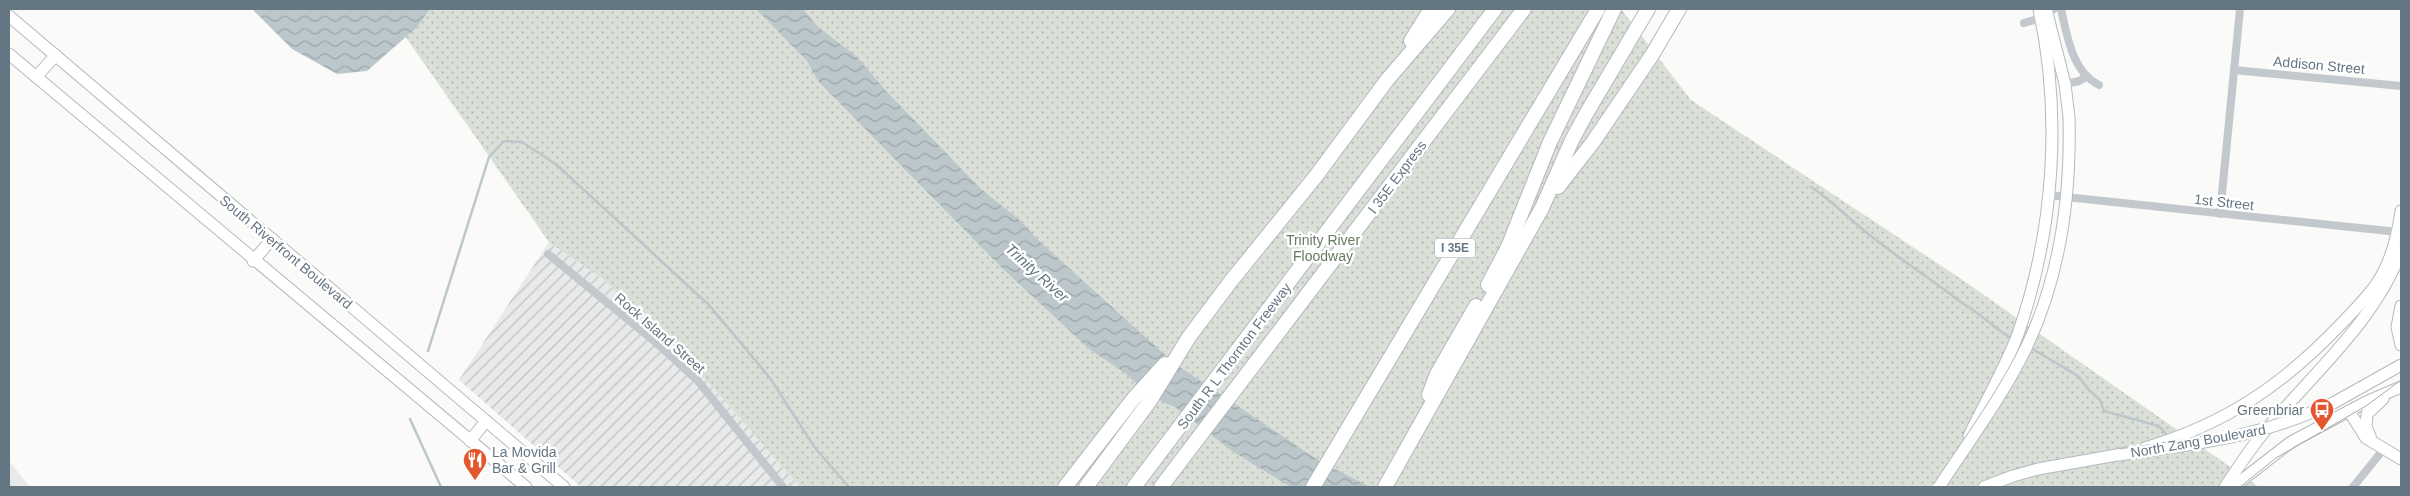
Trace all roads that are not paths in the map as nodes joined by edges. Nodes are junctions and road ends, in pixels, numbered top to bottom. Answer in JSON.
{"nodes":[{"id":1,"x":1432,"y":9,"type":"edge"},
{"id":2,"x":1436,"y":9,"type":"edge"},
{"id":3,"x":1448,"y":9,"type":"edge"},
{"id":4,"x":1495,"y":9,"type":"edge"},
{"id":5,"x":1524,"y":9,"type":"edge"},
{"id":6,"x":1598,"y":9,"type":"edge"},
{"id":7,"x":1614,"y":9,"type":"edge"},
{"id":8,"x":1648,"y":9,"type":"edge"},
{"id":9,"x":1679,"y":9,"type":"edge"},
{"id":10,"x":2061,"y":9,"type":"edge"},
{"id":11,"x":2240,"y":9,"type":"edge"},
{"id":12,"x":2046,"y":12,"type":"edge"},
{"id":13,"x":9,"y":16,"type":"edge"},
{"id":14,"x":1423,"y":22,"type":"junction"},
{"id":15,"x":2024,"y":22,"type":"dead end"},
{"id":16,"x":9,"y":54,"type":"edge"},
{"id":17,"x":56,"y":55,"type":"junction"},
{"id":18,"x":2234,"y":70,"type":"junction"},
{"id":19,"x":36,"y":77,"type":"junction"},
{"id":20,"x":2086,"y":78,"type":"junction"},
{"id":21,"x":1387,"y":80,"type":"junction"},
{"id":22,"x":2065,"y":84,"type":"junction"},
{"id":23,"x":2099,"y":85,"type":"dead end"},
{"id":24,"x":2401,"y":86,"type":"edge"},
{"id":25,"x":2047,"y":195,"type":"junction"},
{"id":26,"x":1542,"y":208,"type":"junction"},
{"id":27,"x":2401,"y":211,"type":"edge"},
{"id":28,"x":2220,"y":214,"type":"junction"},
{"id":29,"x":2398,"y":232,"type":"junction"},
{"id":30,"x":272,"y":239,"type":"junction"},
{"id":31,"x":2401,"y":251,"type":"edge"},
{"id":32,"x":548,"y":254,"type":"dead end"},
{"id":33,"x":253,"y":261,"type":"junction"},
{"id":34,"x":2401,"y":306,"type":"edge"},
{"id":35,"x":1189,"y":337,"type":"junction"},
{"id":36,"x":2401,"y":345,"type":"edge"},
{"id":37,"x":2401,"y":365,"type":"edge"},
{"id":38,"x":2400,"y":388,"type":"edge"},
{"id":39,"x":2349,"y":412,"type":"junction"},
{"id":40,"x":486,"y":421,"type":"junction"},
{"id":41,"x":470,"y":441,"type":"junction"},
{"id":42,"x":1410,"y":442,"type":"junction"},
{"id":43,"x":2378,"y":447,"type":"junction"},
{"id":44,"x":2120,"y":455,"type":"junction"},
{"id":45,"x":1958,"y":458,"type":"junction"},
{"id":46,"x":2401,"y":459,"type":"edge"},
{"id":47,"x":1087,"y":485,"type":"edge"},
{"id":48,"x":526,"y":487,"type":"edge"},
{"id":49,"x":564,"y":487,"type":"edge"},
{"id":50,"x":783,"y":487,"type":"edge"},
{"id":51,"x":1065,"y":487,"type":"edge"},
{"id":52,"x":1134,"y":487,"type":"edge"},
{"id":53,"x":1161,"y":487,"type":"edge"},
{"id":54,"x":1313,"y":487,"type":"edge"},
{"id":55,"x":1385,"y":487,"type":"edge"},
{"id":56,"x":1939,"y":487,"type":"edge"},
{"id":57,"x":1984,"y":487,"type":"edge"},
{"id":58,"x":2225,"y":487,"type":"edge"},
{"id":59,"x":2233,"y":487,"type":"edge"},
{"id":60,"x":2353,"y":487,"type":"edge"}],
"edges":[{"from":1,"to":14,"type":"highway"},
{"from":2,"to":14,"type":"highway"},
{"from":3,"to":21,"type":"highway"},
{"from":4,"to":52,"type":"highway","name":"South R L Thornton Freeway"},
{"from":5,"to":53,"type":"highway","name":"I 35E Express"},
{"from":6,"to":54,"type":"highway","number":"I 35E"},
{"from":7,"to":42,"type":"highway"},
{"from":8,"to":26,"type":"highway"},
{"from":9,"to":26,"type":"highway"},
{"from":10,"to":20,"type":"street"},
{"from":11,"to":18,"type":"street"},
{"from":12,"to":15,"type":"street"},
{"from":12,"to":22,"type":"main road"},
{"from":12,"to":25,"type":"main road"},
{"from":13,"to":17,"type":"main road","name":"South Riverfront Boulevard"},
{"from":14,"to":21,"type":"highway"},
{"from":16,"to":19,"type":"main road","name":"South Riverfront Boulevard"},
{"from":17,"to":19,"type":"main road"},
{"from":17,"to":30,"type":"main road","name":"South Riverfront Boulevard"},
{"from":18,"to":24,"type":"street","name":"Addison Street"},
{"from":18,"to":28,"type":"street"},
{"from":19,"to":33,"type":"main road","name":"South Riverfront Boulevard"},
{"from":20,"to":22,"type":"street"},
{"from":20,"to":23,"type":"street"},
{"from":21,"to":35,"type":"highway"},
{"from":22,"to":45,"type":"main road","bridge":true},
{"from":25,"to":28,"type":"street","name":"1st Street"},
{"from":25,"to":45,"type":"main road","bridge":true},
{"from":26,"to":42,"type":"highway"},
{"from":27,"to":29,"type":"main road"},
{"from":28,"to":29,"type":"street","name":"1st Street"},
{"from":29,"to":44,"type":"main road","bridge":true},
{"from":30,"to":33,"type":"main road"},
{"from":30,"to":40,"type":"main road","name":"South Riverfront Boulevard"},
{"from":31,"to":58,"type":"main road"},
{"from":32,"to":50,"type":"street","name":"Rock Island Street"},
{"from":33,"to":41,"type":"main road","name":"South Riverfront Boulevard"},
{"from":34,"to":36,"type":"main road"},
{"from":35,"to":47,"type":"highway"},
{"from":35,"to":51,"type":"highway"},
{"from":37,"to":44,"type":"main road","name":"North Zang Boulevard","bridge":true},
{"from":38,"to":39,"type":"main road","name":"North Zang Boulevard"},
{"from":38,"to":43,"type":"main road"},
{"from":39,"to":43,"type":"main road"},
{"from":39,"to":59,"type":"main road","name":"North Zang Boulevard"},
{"from":40,"to":41,"type":"main road"},
{"from":40,"to":49,"type":"main road","name":"South Riverfront Boulevard"},
{"from":41,"to":48,"type":"main road","name":"South Riverfront Boulevard"},
{"from":42,"to":55,"type":"highway"},
{"from":43,"to":46,"type":"main road"},
{"from":43,"to":60,"type":"street"},
{"from":44,"to":57,"type":"main road","name":"North Zang Boulevard"},
{"from":45,"to":56,"type":"main road","bridge":true}]}
